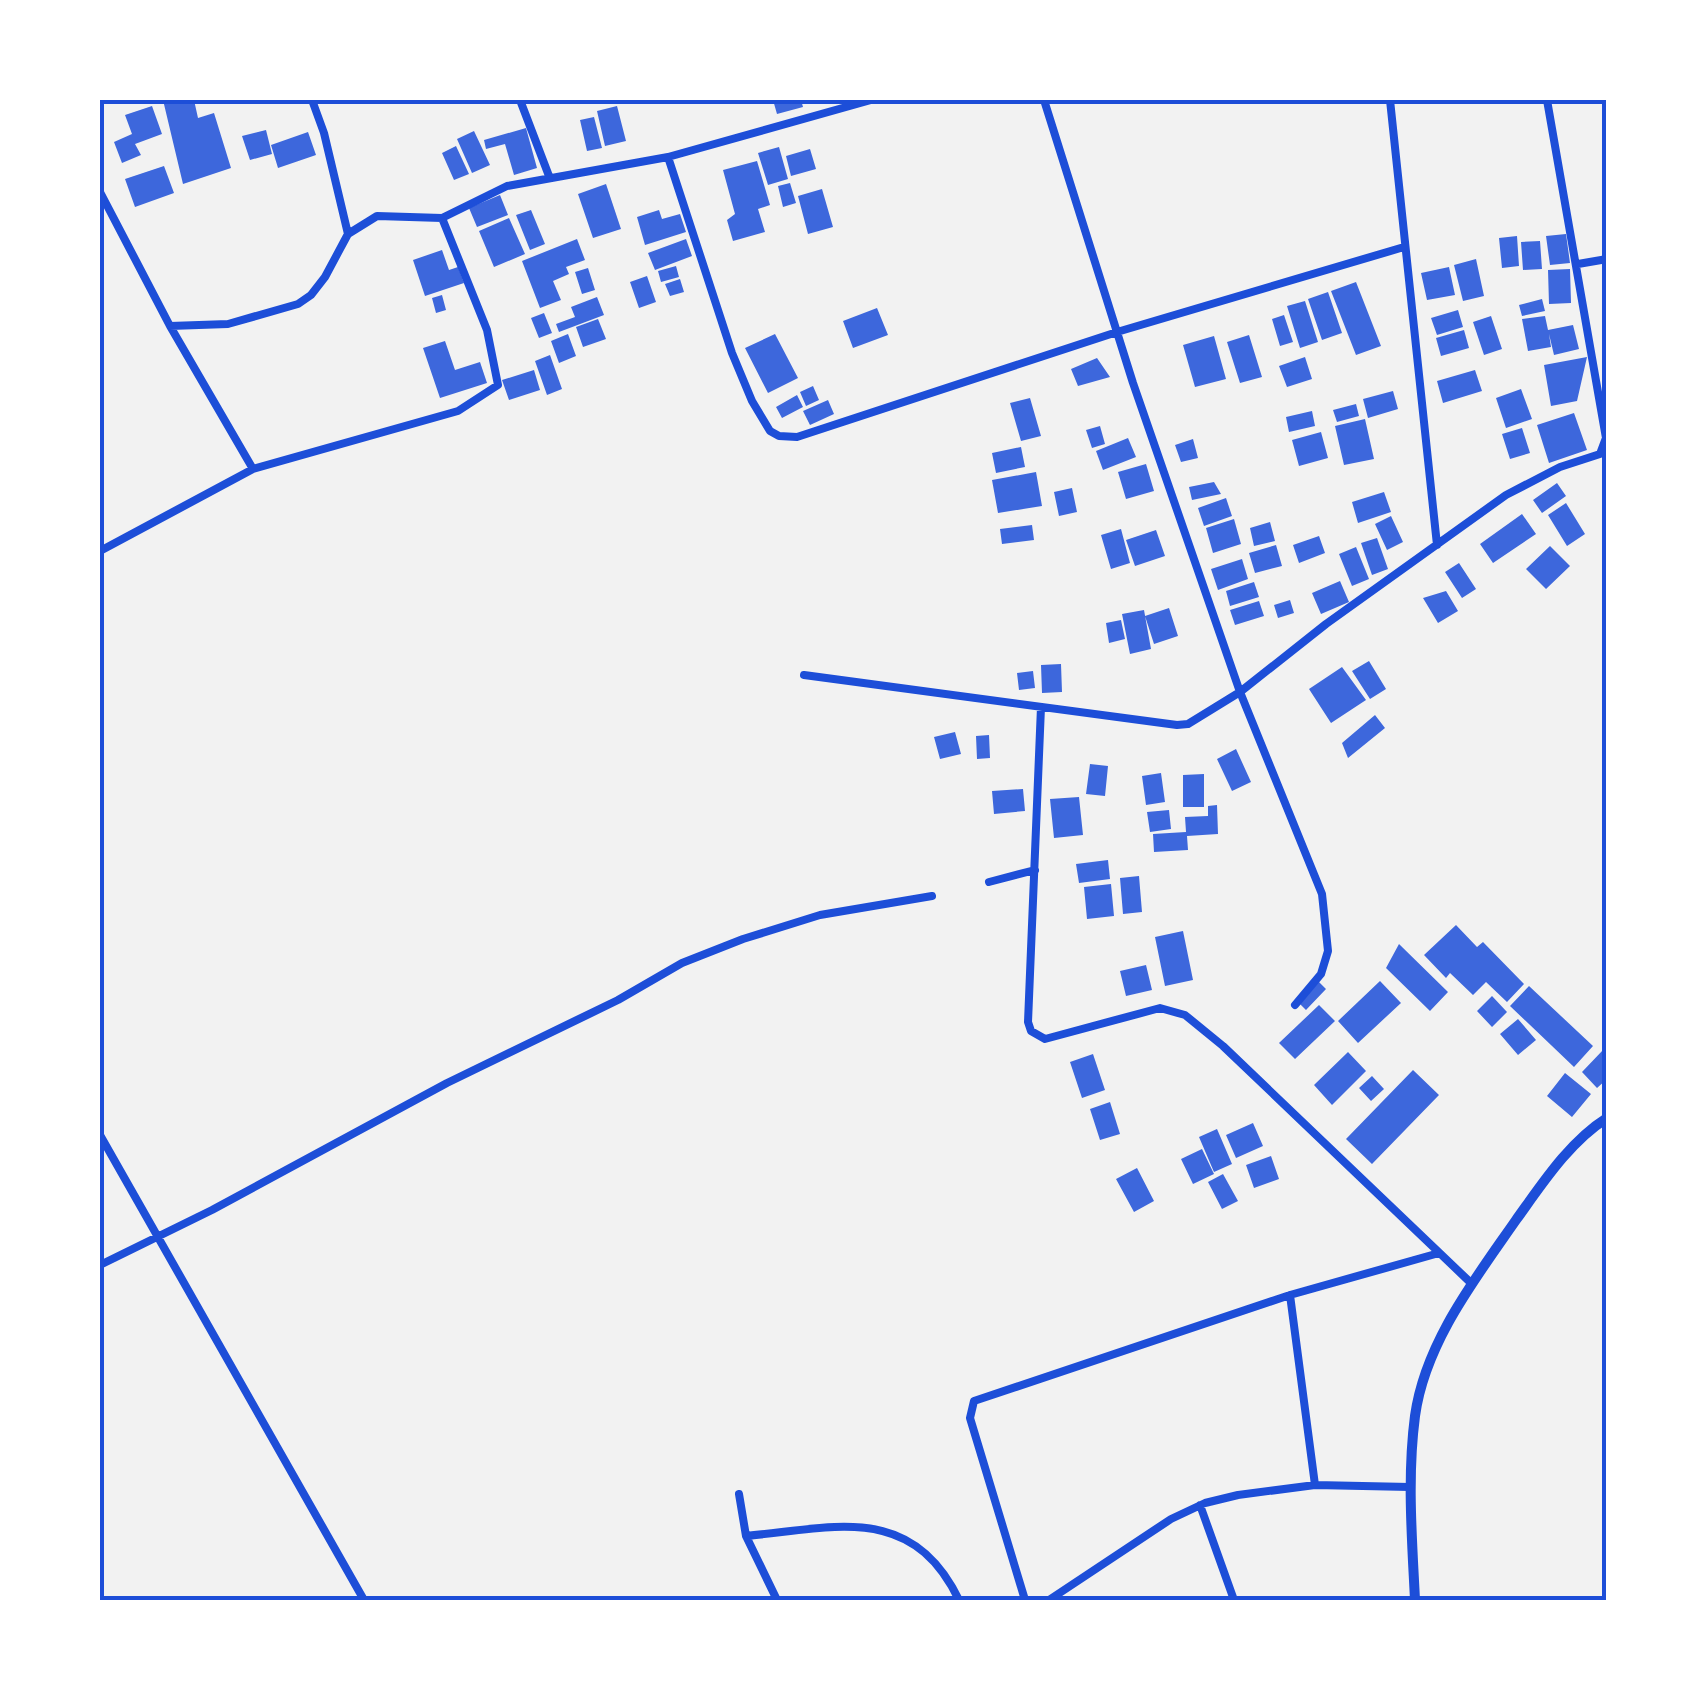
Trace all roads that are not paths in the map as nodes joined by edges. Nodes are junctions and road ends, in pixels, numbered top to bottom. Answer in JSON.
{"nodes":[{"id":1,"x":312,"y":100,"type":"edge"},
{"id":2,"x":520,"y":100,"type":"edge"},
{"id":3,"x":871,"y":100,"type":"edge"},
{"id":4,"x":1044,"y":100,"type":"edge"},
{"id":5,"x":1390,"y":100,"type":"edge"},
{"id":6,"x":1547,"y":100,"type":"edge"},
{"id":7,"x":668,"y":157,"type":"junction"},
{"id":8,"x":549,"y":176,"type":"junction"},
{"id":9,"x":100,"y":192,"type":"edge"},
{"id":10,"x":442,"y":218,"type":"junction"},
{"id":11,"x":348,"y":234,"type":"junction"},
{"id":12,"x":1404,"y":247,"type":"junction"},
{"id":13,"x":1607,"y":259,"type":"edge"},
{"id":14,"x":1578,"y":264,"type":"junction"},
{"id":15,"x":170,"y":326,"type":"junction"},
{"id":16,"x":1117,"y":332,"type":"junction"},
{"id":17,"x":252,"y":470,"type":"junction"},
{"id":18,"x":1437,"y":544,"type":"junction"},
{"id":19,"x":100,"y":551,"type":"edge"},
{"id":20,"x":804,"y":674,"type":"dead end"},
{"id":21,"x":1240,"y":692,"type":"junction"},
{"id":22,"x":1042,"y":707,"type":"junction"},
{"id":23,"x":1034,"y":870,"type":"junction"},
{"id":24,"x":989,"y":882,"type":"dead end"},
{"id":25,"x":932,"y":896,"type":"dead end"},
{"id":26,"x":1295,"y":1005,"type":"dead end"},
{"id":27,"x":1607,"y":1118,"type":"edge"},
{"id":28,"x":100,"y":1134,"type":"edge"},
{"id":29,"x":156,"y":1235,"type":"junction"},
{"id":30,"x":1439,"y":1253,"type":"junction"},
{"id":31,"x":100,"y":1266,"type":"edge"},
{"id":32,"x":1472,"y":1284,"type":"junction"},
{"id":33,"x":1290,"y":1295,"type":"junction"},
{"id":34,"x":1315,"y":1485,"type":"junction"},
{"id":35,"x":1410,"y":1487,"type":"junction"},
{"id":36,"x":740,"y":1494,"type":"dead end"},
{"id":37,"x":1200,"y":1506,"type":"junction"},
{"id":38,"x":746,"y":1536,"type":"junction"},
{"id":39,"x":364,"y":1600,"type":"edge"},
{"id":40,"x":776,"y":1600,"type":"edge"},
{"id":41,"x":959,"y":1600,"type":"edge"},
{"id":42,"x":1025,"y":1600,"type":"edge"},
{"id":43,"x":1049,"y":1600,"type":"edge"},
{"id":44,"x":1234,"y":1600,"type":"edge"},
{"id":45,"x":1414,"y":1600,"type":"edge"}],
"edges":[{"from":1,"to":11,"type":"street"},
{"from":2,"to":8,"type":"street"},
{"from":3,"to":7,"type":"street"},
{"from":4,"to":16,"type":"street"},
{"from":5,"to":12,"type":"street"},
{"from":6,"to":14,"type":"street"},
{"from":7,"to":8,"type":"street"},
{"from":7,"to":16,"type":"street"},
{"from":8,"to":10,"type":"street"},
{"from":9,"to":15,"type":"street"},
{"from":10,"to":11,"type":"street"},
{"from":10,"to":17,"type":"street"},
{"from":11,"to":15,"type":"street"},
{"from":12,"to":16,"type":"street"},
{"from":12,"to":18,"type":"street"},
{"from":13,"to":14,"type":"street"},
{"from":14,"to":18,"type":"street"},
{"from":15,"to":17,"type":"street"},
{"from":16,"to":21,"type":"street"},
{"from":17,"to":19,"type":"street"},
{"from":18,"to":21,"type":"street"},
{"from":20,"to":22,"type":"street"},
{"from":21,"to":22,"type":"street"},
{"from":21,"to":26,"type":"street"},
{"from":22,"to":23,"type":"street"},
{"from":23,"to":24,"type":"street"},
{"from":23,"to":30,"type":"street"},
{"from":25,"to":29,"type":"street"},
{"from":27,"to":32,"type":"street"},
{"from":28,"to":29,"type":"street"},
{"from":29,"to":31,"type":"street"},
{"from":29,"to":39,"type":"street"},
{"from":30,"to":32,"type":"street"},
{"from":30,"to":33,"type":"street"},
{"from":32,"to":35,"type":"street"},
{"from":33,"to":34,"type":"street"},
{"from":33,"to":42,"type":"street"},
{"from":34,"to":35,"type":"street"},
{"from":34,"to":37,"type":"street"},
{"from":35,"to":45,"type":"street"},
{"from":36,"to":38,"type":"street"},
{"from":37,"to":43,"type":"street"},
{"from":37,"to":44,"type":"street"},
{"from":38,"to":40,"type":"street"},
{"from":38,"to":41,"type":"street"}]}
